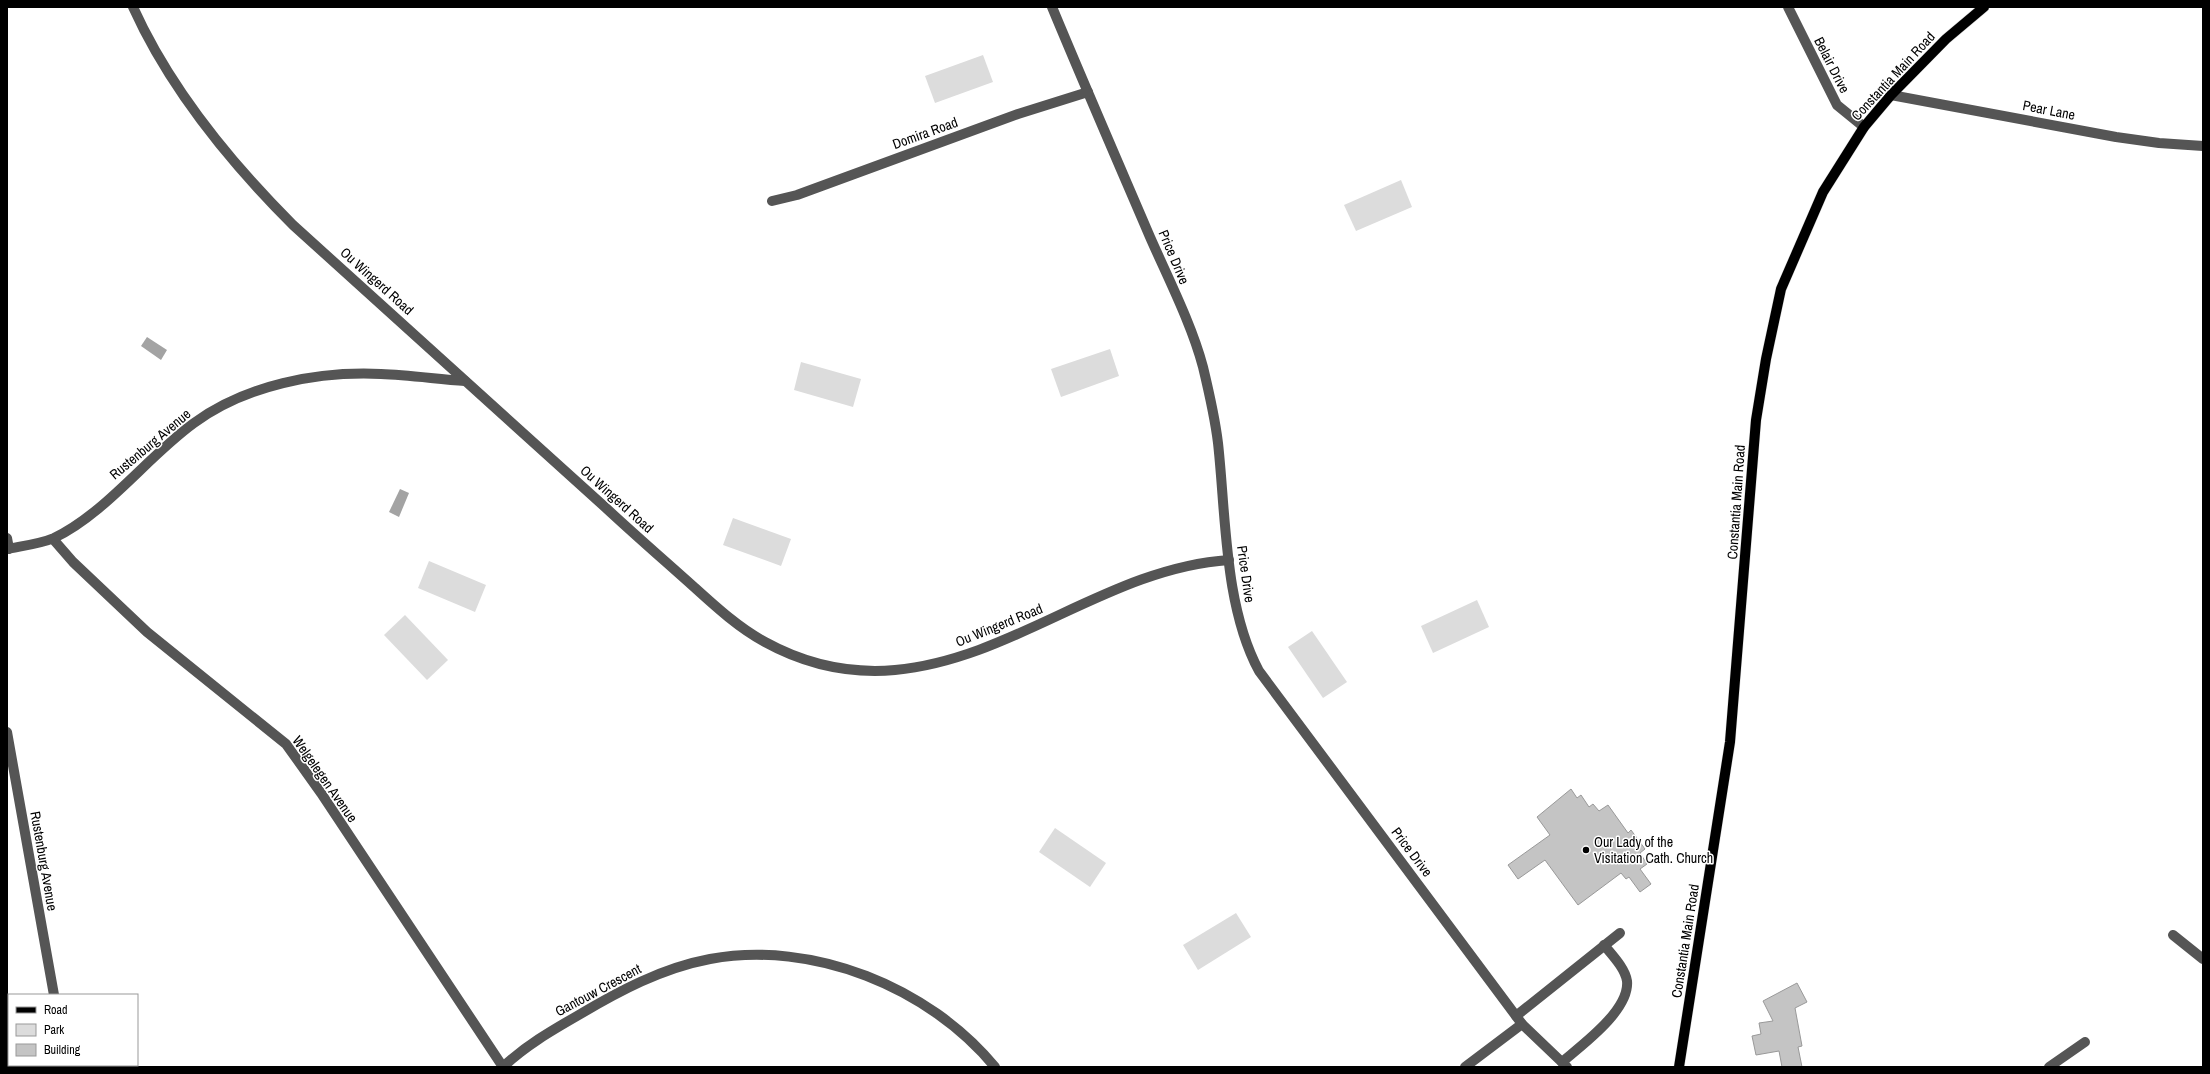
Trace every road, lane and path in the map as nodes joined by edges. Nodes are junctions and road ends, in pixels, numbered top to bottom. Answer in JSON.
{"nodes":[{"id":1,"x":133,"y":7,"type":"edge"},
{"id":2,"x":1052,"y":7,"type":"edge"},
{"id":3,"x":1788,"y":7,"type":"edge"},
{"id":4,"x":1984,"y":7,"type":"edge"},
{"id":5,"x":1088,"y":92,"type":"junction"},
{"id":6,"x":1891,"y":95,"type":"junction"},
{"id":7,"x":1864,"y":127,"type":"junction"},
{"id":8,"x":2203,"y":146,"type":"edge"},
{"id":9,"x":772,"y":201,"type":"dead end"},
{"id":10,"x":465,"y":381,"type":"junction"},
{"id":11,"x":7,"y":538,"type":"edge"},
{"id":12,"x":52,"y":539,"type":"junction"},
{"id":13,"x":8,"y":549,"type":"edge"},
{"id":14,"x":1229,"y":560,"type":"junction"},
{"id":15,"x":7,"y":732,"type":"edge"},
{"id":16,"x":1620,"y":933,"type":"dead end"},
{"id":17,"x":2174,"y":935,"type":"dead end"},
{"id":18,"x":1604,"y":945,"type":"junction"},
{"id":19,"x":2203,"y":959,"type":"edge"},
{"id":20,"x":54,"y":994,"type":"edge"},
{"id":21,"x":1519,"y":1020,"type":"junction"},
{"id":22,"x":2085,"y":1042,"type":"dead end"},
{"id":23,"x":1564,"y":1065,"type":"edge"},
{"id":24,"x":503,"y":1067,"type":"edge"},
{"id":25,"x":995,"y":1067,"type":"edge"},
{"id":26,"x":1466,"y":1067,"type":"edge"},
{"id":27,"x":1679,"y":1067,"type":"edge"},
{"id":28,"x":2049,"y":1067,"type":"edge"}],
"edges":[{"from":1,"to":10,"type":"street","name":"Ou Wingerd Road"},
{"from":2,"to":5,"type":"street","name":"Price Drive"},
{"from":3,"to":7,"type":"street","name":"Belair Drive"},
{"from":4,"to":6,"type":"main road","name":"Constantia Main Road"},
{"from":5,"to":9,"type":"street","name":"Domira Road"},
{"from":5,"to":14,"type":"street","name":"Price Drive"},
{"from":6,"to":7,"type":"main road","name":"Constantia Main Road"},
{"from":6,"to":8,"type":"street","name":"Pear Lane"},
{"from":7,"to":27,"type":"main road","name":"Constantia Main Road"},
{"from":10,"to":12,"type":"street","name":"Rustenburg Avenue"},
{"from":10,"to":14,"type":"street","name":"Ou Wingerd Road"},
{"from":11,"to":13,"type":"street"},
{"from":12,"to":13,"type":"street","name":"Rustenburg Avenue"},
{"from":12,"to":24,"type":"street","name":"Welgelegen Avenue"},
{"from":14,"to":21,"type":"street","name":"Price Drive"},
{"from":15,"to":20,"type":"street","name":"Rustenburg Avenue"},
{"from":16,"to":18,"type":"street"},
{"from":17,"to":19,"type":"street"},
{"from":18,"to":21,"type":"street"},
{"from":18,"to":23,"type":"street"},
{"from":21,"to":23,"type":"street","name":"Price Drive"},
{"from":21,"to":26,"type":"street"},
{"from":22,"to":28,"type":"street"},
{"from":24,"to":25,"type":"street","name":"Gantouw Crescent"}]}
